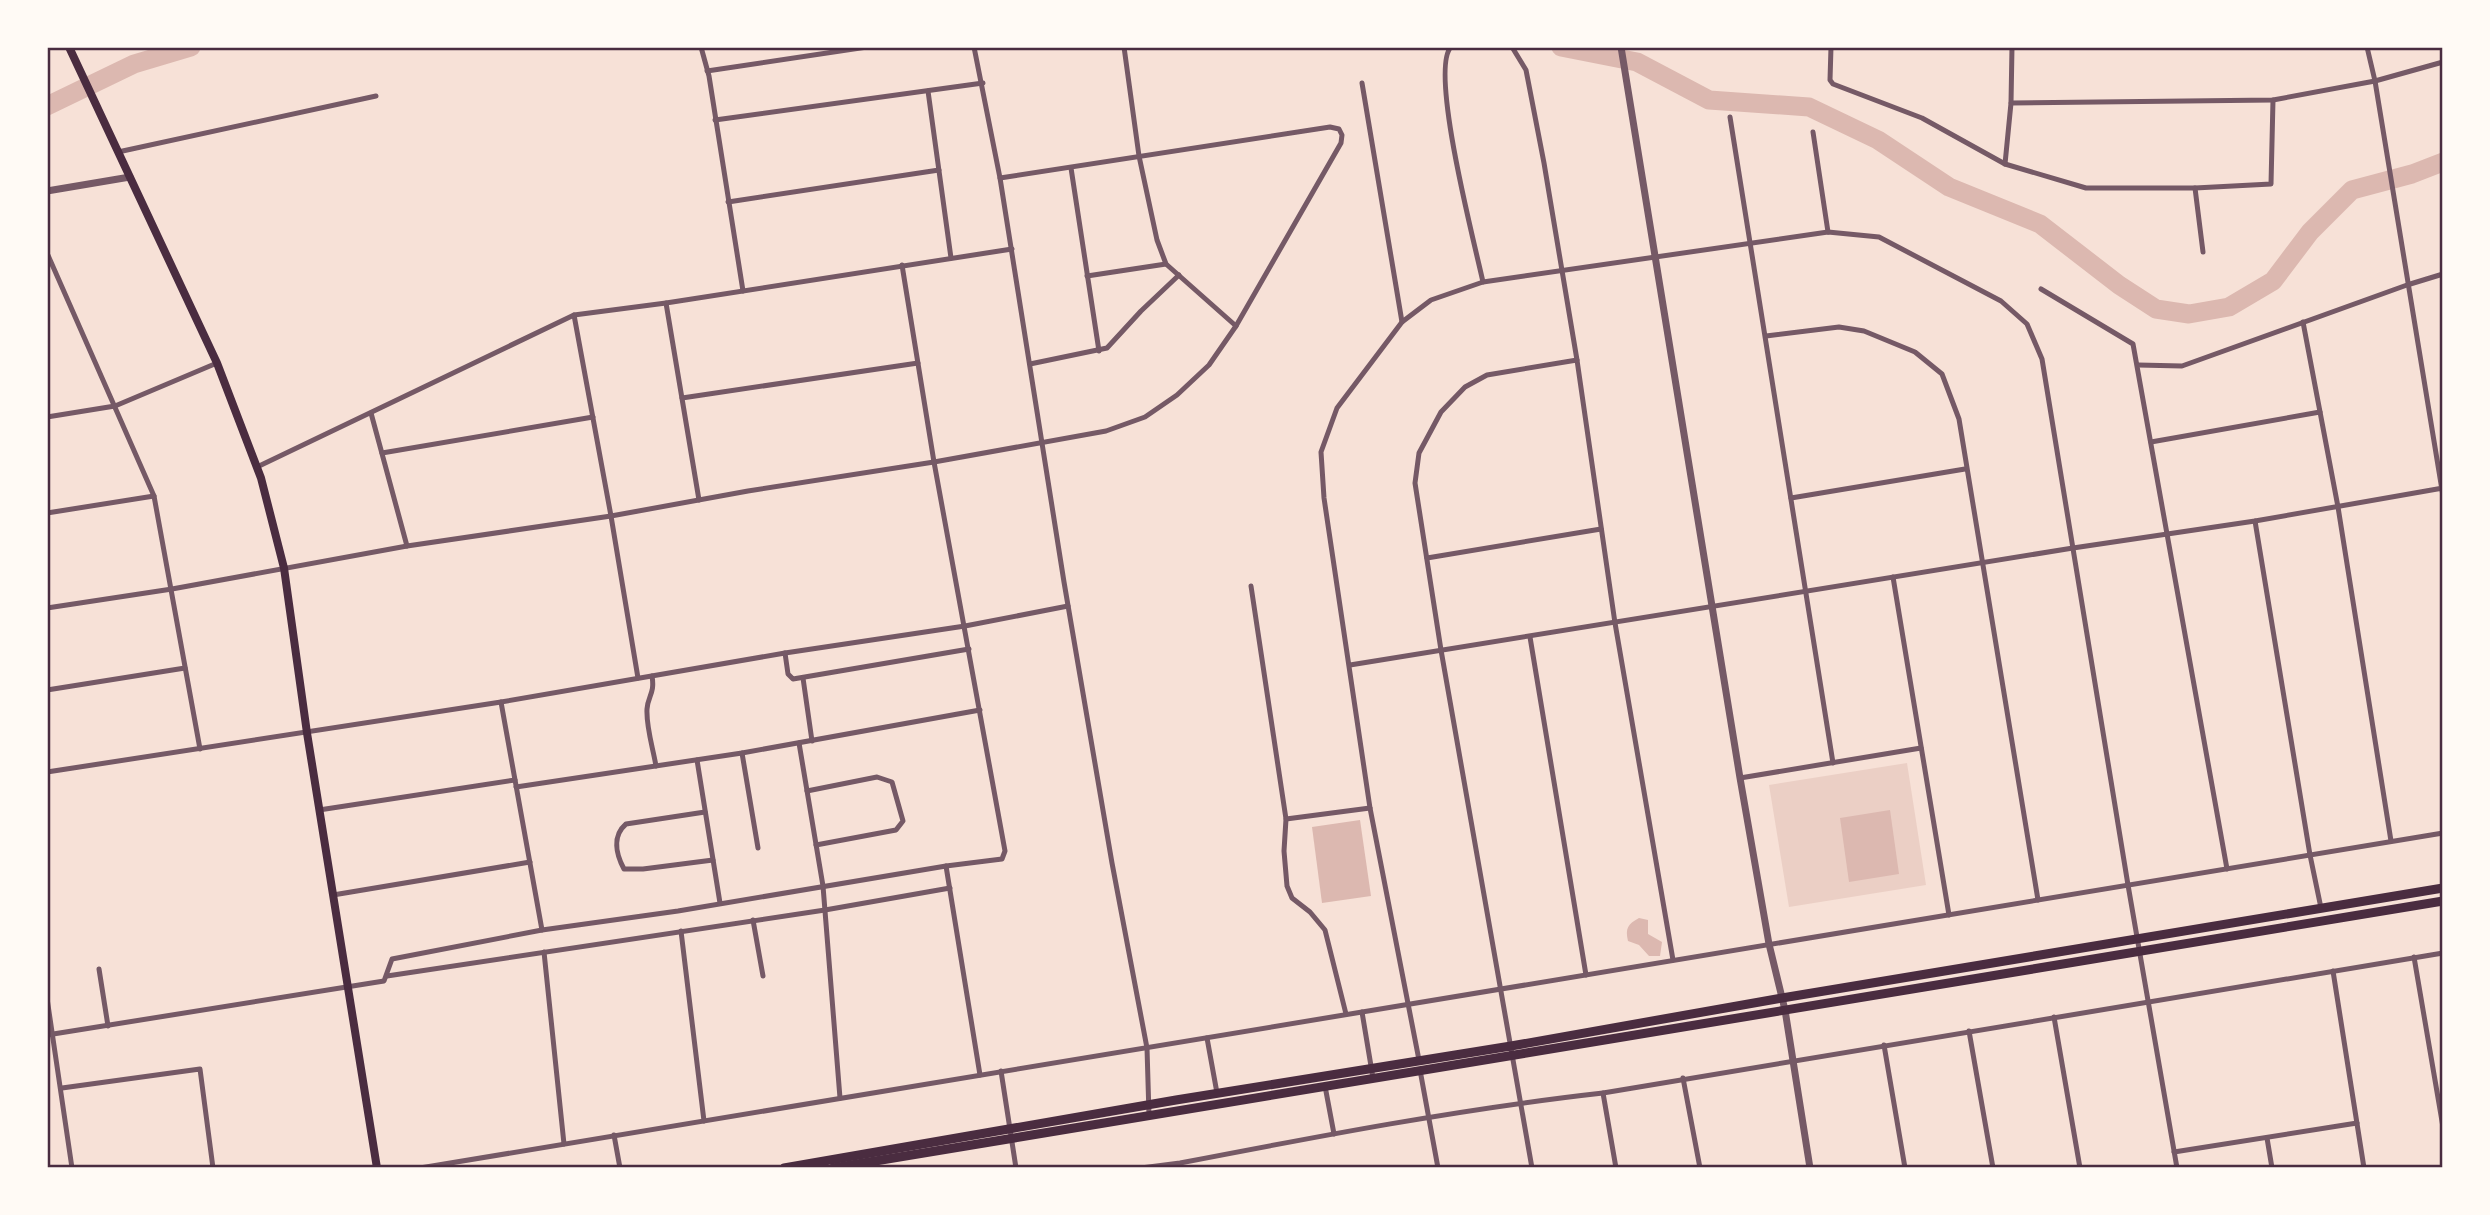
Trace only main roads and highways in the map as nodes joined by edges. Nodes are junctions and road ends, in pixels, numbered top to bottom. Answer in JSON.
{"nodes":[{"id":1,"x":69,"y":47,"type":"edge"},
{"id":2,"x":2443,"y":888,"type":"edge"},
{"id":3,"x":2443,"y":901,"type":"edge"},
{"id":4,"x":1511,"y":1046,"type":"junction"},
{"id":5,"x":1372,"y":1073,"type":"junction"},
{"id":6,"x":1148,"y":1110,"type":"junction"},
{"id":7,"x":1012,"y":1133,"type":"junction"},
{"id":8,"x":377,"y":1168,"type":"edge"},
{"id":9,"x":784,"y":1168,"type":"edge"},
{"id":10,"x":832,"y":1168,"type":"edge"}],
"edges":[{"from":1,"to":8,"type":"main road"},
{"from":2,"to":4,"type":"main road"},
{"from":3,"to":4,"type":"main road"},
{"from":4,"to":5,"type":"main road"},
{"from":5,"to":6,"type":"main road"},
{"from":5,"to":6,"type":"main road"},
{"from":6,"to":7,"type":"main road"},
{"from":7,"to":9,"type":"main road"},
{"from":7,"to":10,"type":"main road"}]}
